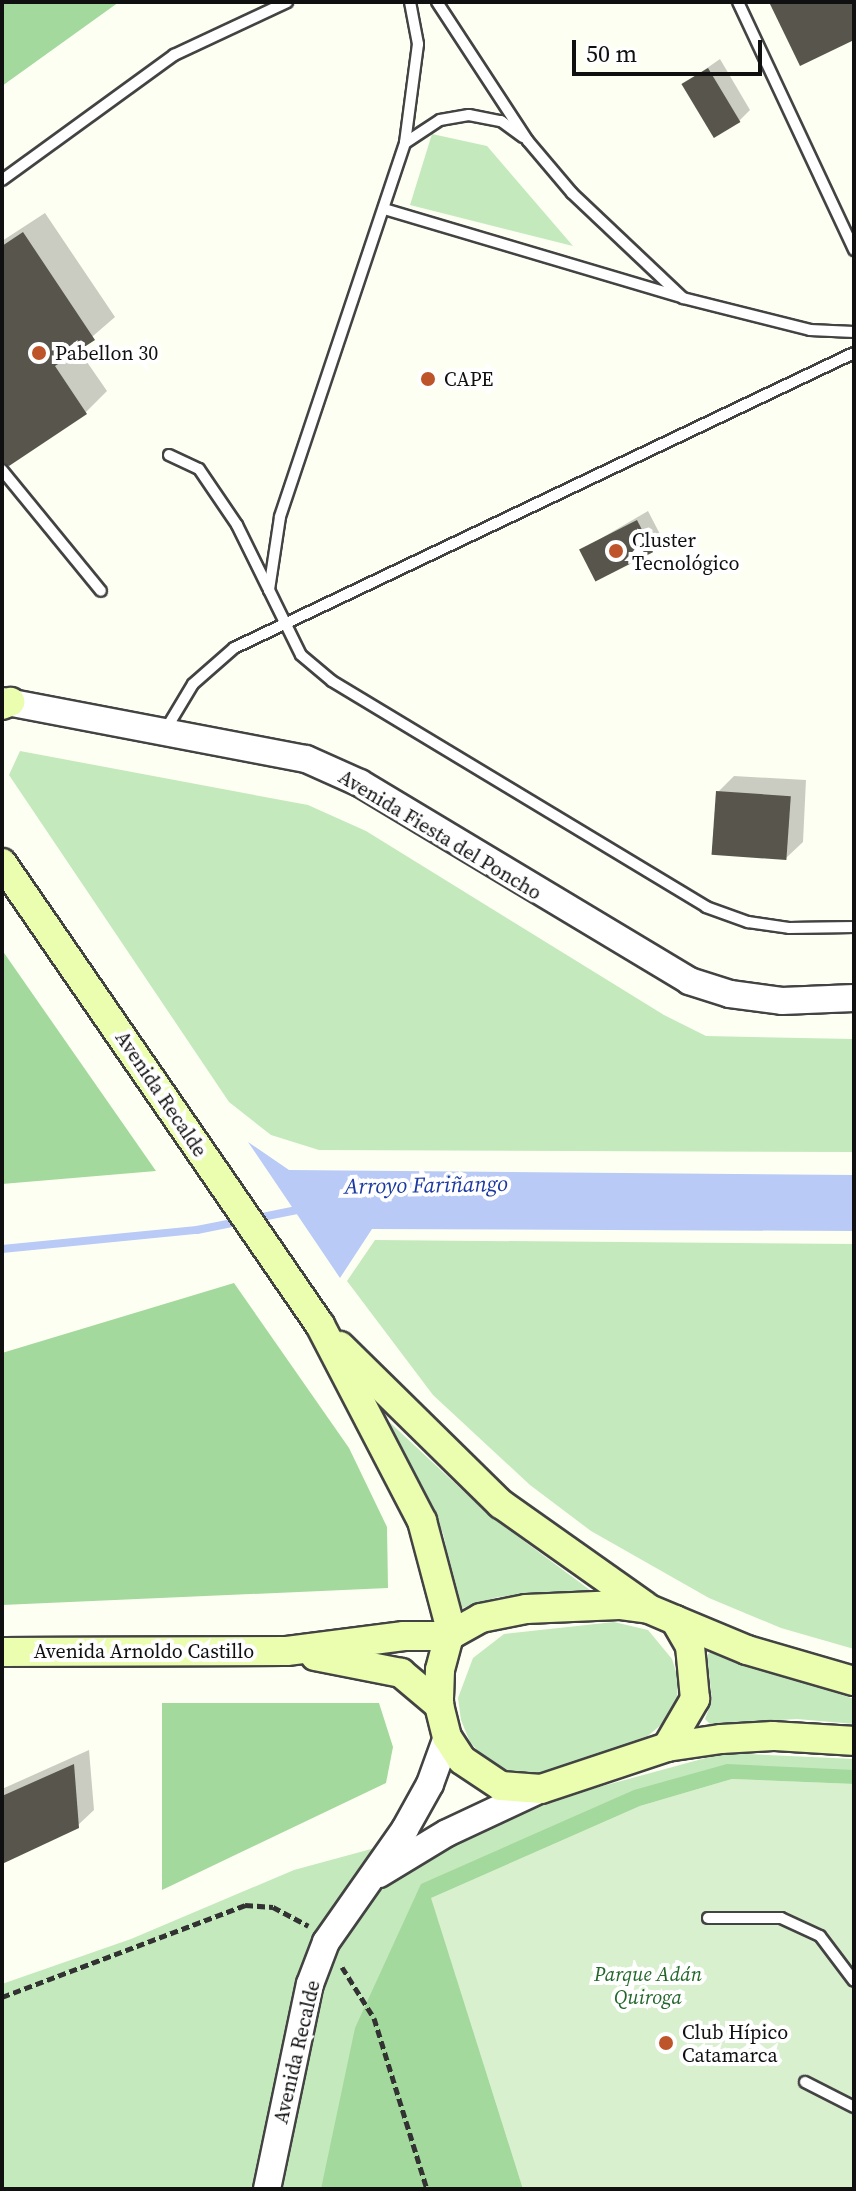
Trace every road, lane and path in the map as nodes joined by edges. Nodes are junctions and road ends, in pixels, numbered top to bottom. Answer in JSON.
{"nodes":[{"id":1,"x":287,"y":2,"type":"edge"},
{"id":2,"x":410,"y":2,"type":"edge"},
{"id":3,"x":437,"y":2,"type":"edge"},
{"id":4,"x":738,"y":2,"type":"edge"},
{"id":5,"x":528,"y":141,"type":"junction"},
{"id":6,"x":405,"y":143,"type":"junction"},
{"id":7,"x":2,"y":180,"type":"edge"},
{"id":8,"x":384,"y":209,"type":"junction"},
{"id":9,"x":854,"y":250,"type":"edge"},
{"id":10,"x":683,"y":298,"type":"junction"},
{"id":11,"x":854,"y":332,"type":"edge"},
{"id":12,"x":854,"y":353,"type":"edge"},
{"id":13,"x":169,"y":455,"type":"dead end"},
{"id":14,"x":2,"y":470,"type":"edge"},
{"id":15,"x":269,"y":590,"type":"junction"},
{"id":16,"x":101,"y":591,"type":"dead end"},
{"id":17,"x":285,"y":623,"type":"junction"},
{"id":18,"x":4,"y":701,"type":"edge"},
{"id":19,"x":164,"y":732,"type":"junction"},
{"id":20,"x":2,"y":863,"type":"edge"},
{"id":21,"x":854,"y":927,"type":"edge"},
{"id":22,"x":854,"y":998,"type":"edge"},
{"id":23,"x":320,"y":1325,"type":"junction"},
{"id":24,"x":649,"y":1609,"type":"junction"},
{"id":25,"x":675,"y":1620,"type":"junction"},
{"id":26,"x":451,"y":1635,"type":"junction"},
{"id":27,"x":287,"y":1651,"type":"junction"},
{"id":28,"x":2,"y":1652,"type":"edge"},
{"id":29,"x":854,"y":1681,"type":"edge"},
{"id":30,"x":439,"y":1705,"type":"junction"},
{"id":31,"x":447,"y":1737,"type":"junction"},
{"id":32,"x":854,"y":1741,"type":"edge"},
{"id":33,"x":667,"y":1747,"type":"junction"},
{"id":34,"x":541,"y":1789,"type":"junction"},
{"id":35,"x":369,"y":1880,"type":"junction"},
{"id":36,"x":708,"y":1918,"type":"dead end"},
{"id":37,"x":326,"y":1942,"type":"junction"},
{"id":38,"x":854,"y":1981,"type":"edge"},
{"id":39,"x":2,"y":1997,"type":"edge"},
{"id":40,"x":805,"y":2082,"type":"dead end"},
{"id":41,"x":854,"y":2107,"type":"edge"},
{"id":42,"x":267,"y":2189,"type":"edge"},
{"id":43,"x":427,"y":2189,"type":"edge"}],
"edges":[{"from":1,"to":7,"type":"lane"},
{"from":2,"to":6,"type":"lane"},
{"from":3,"to":5,"type":"lane"},
{"from":4,"to":9,"type":"lane"},
{"from":5,"to":6,"type":"lane"},
{"from":5,"to":10,"type":"lane"},
{"from":6,"to":8,"type":"lane"},
{"from":8,"to":10,"type":"lane"},
{"from":8,"to":15,"type":"lane"},
{"from":10,"to":11,"type":"lane"},
{"from":12,"to":17,"type":"lane"},
{"from":13,"to":15,"type":"lane"},
{"from":14,"to":16,"type":"lane"},
{"from":15,"to":17,"type":"lane"},
{"from":17,"to":19,"type":"lane"},
{"from":17,"to":21,"type":"lane"},
{"from":18,"to":19,"type":"street","name":"Avenida Fiesta del Poncho"},
{"from":19,"to":22,"type":"street","name":"Avenida Fiesta del Poncho"},
{"from":20,"to":23,"type":"main road","name":"Avenida Recalde"},
{"from":23,"to":24,"type":"main road","name":"Avenida Recalde"},
{"from":23,"to":26,"type":"main road","name":"Avenida Recalde"},
{"from":24,"to":25,"type":"main road"},
{"from":24,"to":26,"type":"main road"},
{"from":25,"to":29,"type":"main road"},
{"from":25,"to":33,"type":"main road"},
{"from":26,"to":27,"type":"main road","name":"Avenida Arnoldo Castillo"},
{"from":26,"to":30,"type":"main road"},
{"from":27,"to":28,"type":"main road","name":"Avenida Arnoldo Castillo"},
{"from":27,"to":30,"type":"main road","name":"Avenida Arnoldo Castillo"},
{"from":30,"to":31,"type":"main road"},
{"from":31,"to":34,"type":"main road"},
{"from":31,"to":35,"type":"street","name":"Avenida Recalde"},
{"from":32,"to":33,"type":"main road"},
{"from":33,"to":34,"type":"main road"},
{"from":34,"to":35,"type":"street","name":"Avenida Recalde"},
{"from":35,"to":37,"type":"street","name":"Avenida Recalde"},
{"from":36,"to":38,"type":"lane"},
{"from":37,"to":39,"type":"path"},
{"from":37,"to":42,"type":"street","name":"Avenida Recalde"},
{"from":37,"to":43,"type":"path"},
{"from":40,"to":41,"type":"lane"}]}
